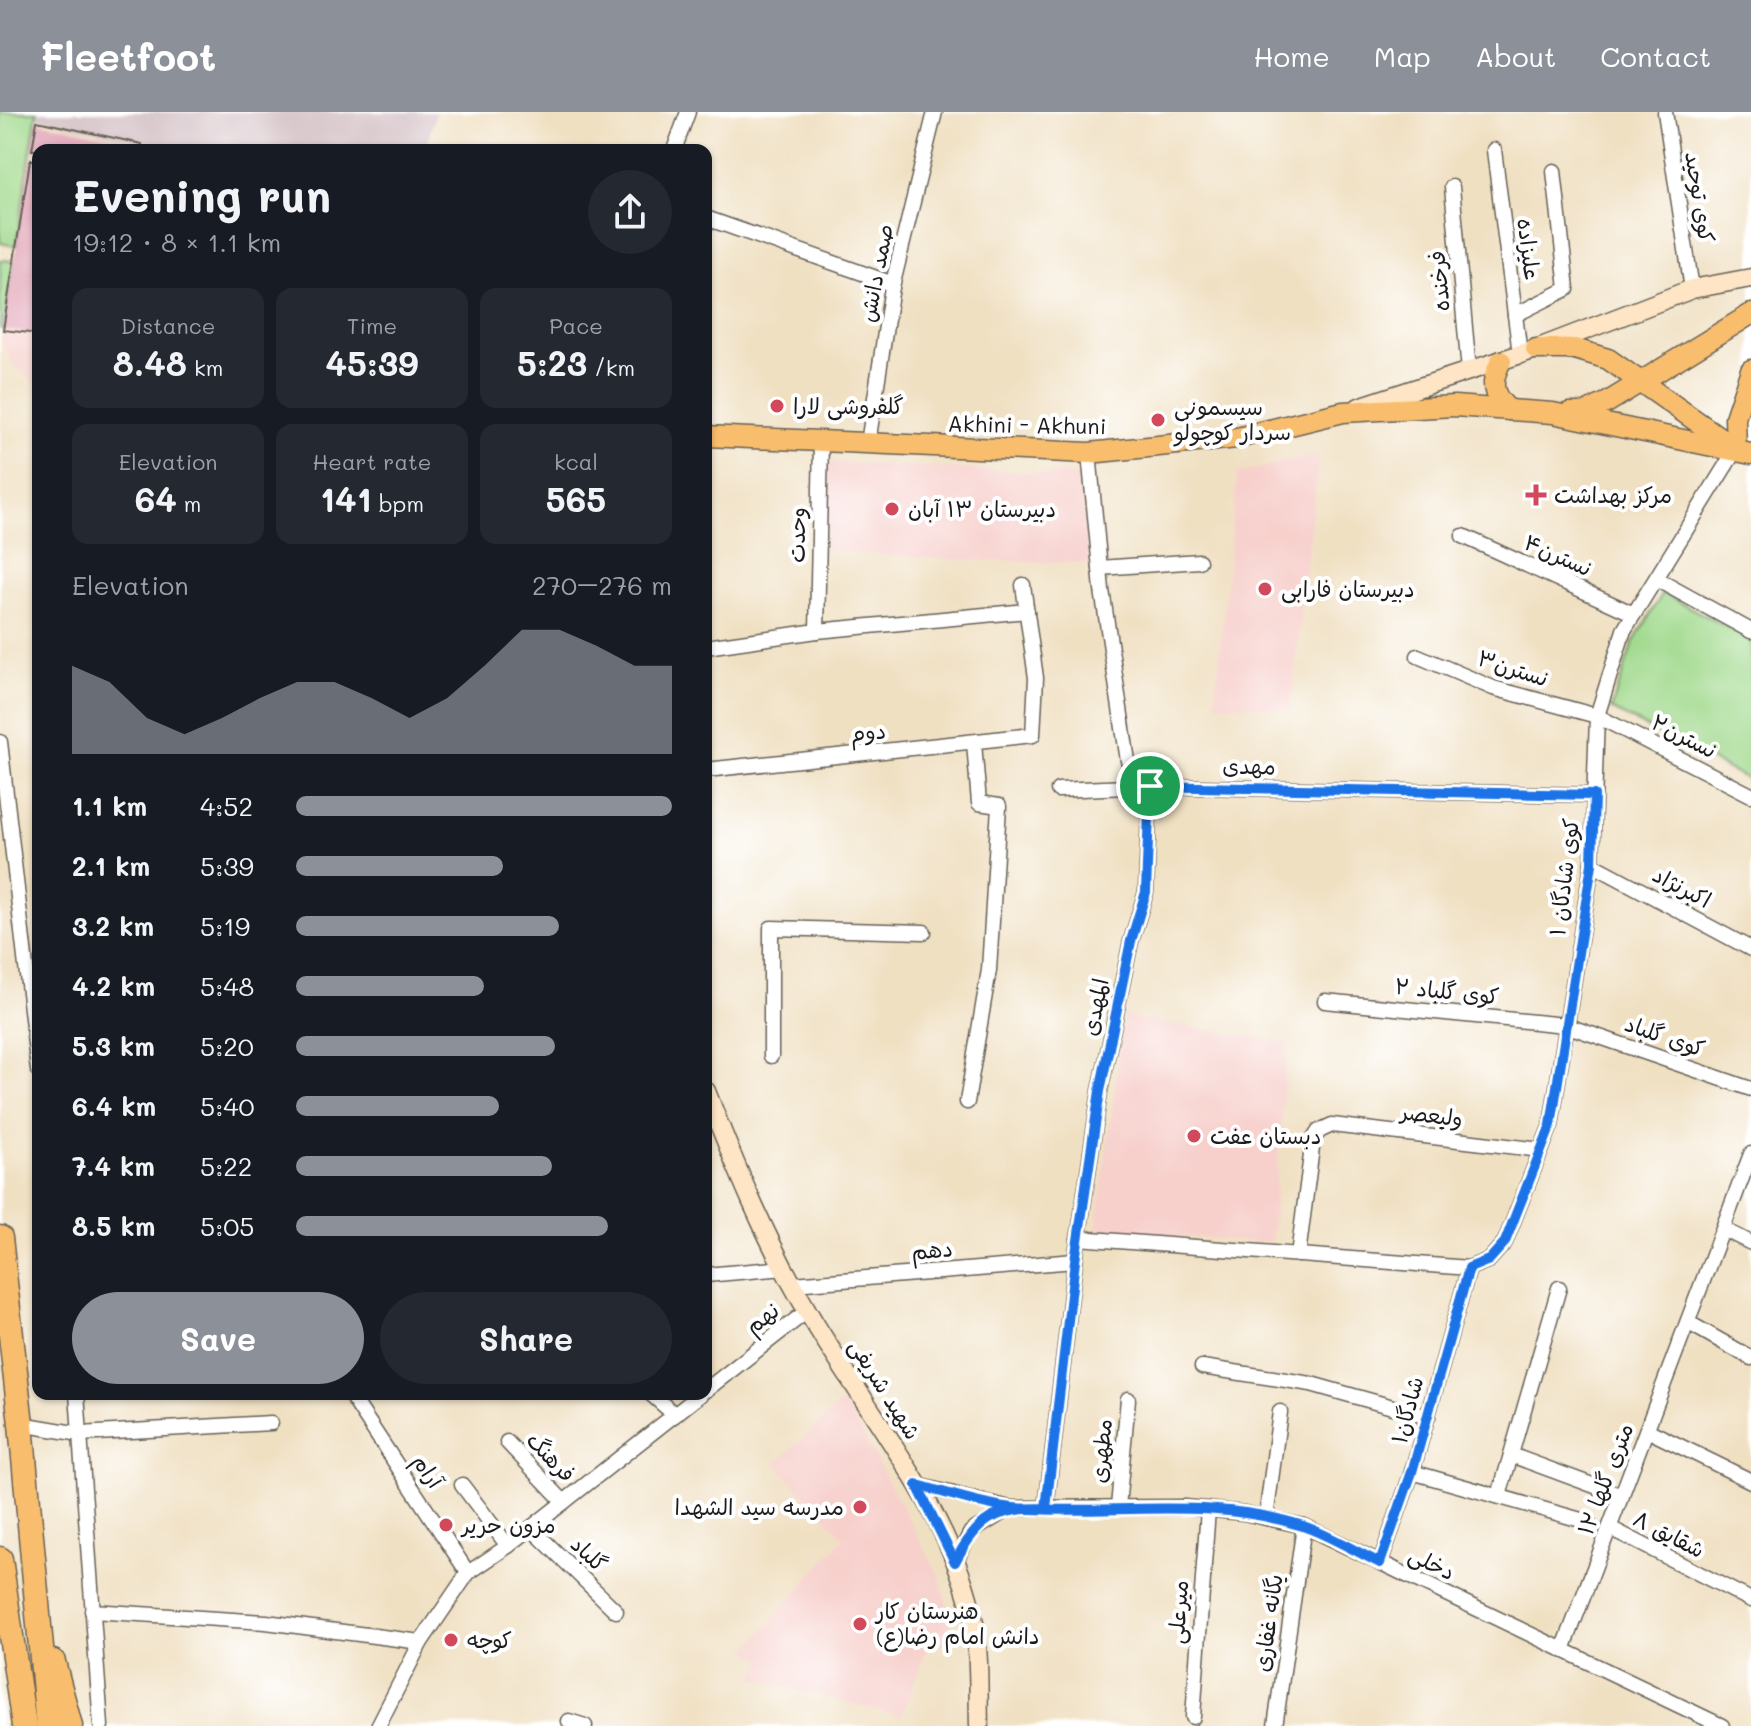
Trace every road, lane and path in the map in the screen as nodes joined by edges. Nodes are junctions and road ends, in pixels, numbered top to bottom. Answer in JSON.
{"nodes":[{"id":1,"x":688,"y":112,"type":"edge"},
{"id":2,"x":935,"y":112,"type":"edge"},
{"id":3,"x":1665,"y":112,"type":"edge"},
{"id":4,"x":676,"y":144,"type":"edge"},
{"id":5,"x":1494,"y":150,"type":"dead end"},
{"id":6,"x":1554,"y":171,"type":"dead end"},
{"id":7,"x":1452,"y":187,"type":"dead end"},
{"id":8,"x":712,"y":220,"type":"edge"},
{"id":9,"x":1751,"y":278,"type":"edge"},
{"id":10,"x":892,"y":287,"type":"junction"},
{"id":11,"x":1692,"y":289,"type":"junction"},
{"id":12,"x":1751,"y":314,"type":"edge"},
{"id":13,"x":1515,"y":315,"type":"junction"},
{"id":14,"x":1519,"y":355,"type":"junction"},
{"id":15,"x":1751,"y":370,"type":"edge"},
{"id":16,"x":1469,"y":371,"type":"junction"},
{"id":17,"x":1639,"y":383,"type":"junction"},
{"id":18,"x":1509,"y":410,"type":"junction"},
{"id":19,"x":1343,"y":412,"type":"junction"},
{"id":20,"x":1553,"y":413,"type":"junction"},
{"id":21,"x":712,"y":436,"type":"edge"},
{"id":22,"x":821,"y":441,"type":"junction"},
{"id":23,"x":868,"y":443,"type":"junction"},
{"id":24,"x":1744,"y":452,"type":"edge"},
{"id":25,"x":1089,"y":453,"type":"junction"},
{"id":26,"x":1463,"y":536,"type":"dead end"},
{"id":27,"x":1199,"y":561,"type":"dead end"},
{"id":28,"x":1100,"y":568,"type":"junction"},
{"id":29,"x":1656,"y":579,"type":"junction"},
{"id":30,"x":1023,"y":585,"type":"dead end"},
{"id":31,"x":1027,"y":611,"type":"junction"},
{"id":32,"x":1634,"y":614,"type":"junction"},
{"id":33,"x":817,"y":631,"type":"junction"},
{"id":34,"x":1751,"y":631,"type":"edge"},
{"id":35,"x":712,"y":646,"type":"edge"},
{"id":36,"x":1418,"y":656,"type":"dead end"},
{"id":37,"x":1597,"y":716,"type":"junction"},
{"id":38,"x":0,"y":742,"type":"edge"},
{"id":39,"x":974,"y":743,"type":"junction"},
{"id":40,"x":712,"y":769,"type":"edge"},
{"id":41,"x":1150,"y":786,"type":"junction"},
{"id":42,"x":1058,"y":790,"type":"dead end"},
{"id":43,"x":1594,"y":795,"type":"junction"},
{"id":44,"x":1751,"y":795,"type":"edge"},
{"id":45,"x":1592,"y":864,"type":"junction"},
{"id":46,"x":924,"y":932,"type":"dead end"},
{"id":47,"x":1751,"y":949,"type":"edge"},
{"id":48,"x":1325,"y":1001,"type":"dead end"},
{"id":49,"x":32,"y":1018,"type":"edge"},
{"id":50,"x":1565,"y":1025,"type":"junction"},
{"id":51,"x":771,"y":1056,"type":"dead end"},
{"id":52,"x":1751,"y":1089,"type":"edge"},
{"id":53,"x":967,"y":1102,"type":"dead end"},
{"id":54,"x":712,"y":1104,"type":"edge"},
{"id":55,"x":1541,"y":1150,"type":"junction"},
{"id":56,"x":1751,"y":1154,"type":"edge"},
{"id":57,"x":1723,"y":1229,"type":"junction"},
{"id":58,"x":0,"y":1238,"type":"edge"},
{"id":59,"x":1078,"y":1238,"type":"junction"},
{"id":60,"x":1751,"y":1243,"type":"edge"},
{"id":61,"x":1298,"y":1255,"type":"junction"},
{"id":62,"x":1075,"y":1261,"type":"junction"},
{"id":63,"x":1469,"y":1268,"type":"junction"},
{"id":64,"x":712,"y":1275,"type":"edge"},
{"id":65,"x":789,"y":1276,"type":"junction"},
{"id":66,"x":1559,"y":1288,"type":"dead end"},
{"id":67,"x":807,"y":1311,"type":"junction"},
{"id":68,"x":1689,"y":1323,"type":"junction"},
{"id":69,"x":1751,"y":1358,"type":"edge"},
{"id":70,"x":1202,"y":1367,"type":"dead end"},
{"id":71,"x":712,"y":1385,"type":"edge"},
{"id":72,"x":1128,"y":1399,"type":"dead end"},
{"id":73,"x":77,"y":1400,"type":"edge"},
{"id":74,"x":354,"y":1400,"type":"edge"},
{"id":75,"x":658,"y":1400,"type":"edge"},
{"id":76,"x":694,"y":1400,"type":"edge"},
{"id":77,"x":1280,"y":1412,"type":"dead end"},
{"id":78,"x":675,"y":1415,"type":"junction"},
{"id":79,"x":1428,"y":1417,"type":"junction"},
{"id":80,"x":271,"y":1423,"type":"dead end"},
{"id":81,"x":21,"y":1424,"type":"junction"},
{"id":82,"x":1647,"y":1430,"type":"junction"},
{"id":83,"x":80,"y":1434,"type":"junction"},
{"id":84,"x":507,"y":1442,"type":"dead end"},
{"id":85,"x":1511,"y":1455,"type":"junction"},
{"id":86,"x":1412,"y":1472,"type":"junction"},
{"id":87,"x":1751,"y":1481,"type":"edge"},
{"id":88,"x":462,"y":1485,"type":"dead end"},
{"id":89,"x":917,"y":1485,"type":"junction"},
{"id":90,"x":1499,"y":1496,"type":"junction"},
{"id":91,"x":1622,"y":1496,"type":"junction"},
{"id":92,"x":564,"y":1502,"type":"junction"},
{"id":93,"x":1118,"y":1507,"type":"junction"},
{"id":94,"x":1010,"y":1508,"type":"junction"},
{"id":95,"x":1046,"y":1508,"type":"junction"},
{"id":96,"x":1208,"y":1509,"type":"junction"},
{"id":97,"x":1266,"y":1518,"type":"junction"},
{"id":98,"x":1588,"y":1522,"type":"dead end"},
{"id":99,"x":1304,"y":1526,"type":"junction"},
{"id":100,"x":531,"y":1528,"type":"junction"},
{"id":101,"x":1610,"y":1528,"type":"junction"},
{"id":102,"x":508,"y":1546,"type":"junction"},
{"id":103,"x":0,"y":1559,"type":"edge"},
{"id":104,"x":955,"y":1562,"type":"junction"},
{"id":105,"x":1380,"y":1563,"type":"junction"},
{"id":106,"x":468,"y":1573,"type":"junction"},
{"id":107,"x":1751,"y":1600,"type":"edge"},
{"id":108,"x":37,"y":1602,"type":"junction"},
{"id":109,"x":5,"y":1605,"type":"junction"},
{"id":110,"x":92,"y":1611,"type":"junction"},
{"id":111,"x":616,"y":1611,"type":"dead end"},
{"id":112,"x":421,"y":1642,"type":"junction"},
{"id":113,"x":1563,"y":1650,"type":"junction"},
{"id":114,"x":1193,"y":1717,"type":"dead end"},
{"id":115,"x":569,"y":1721,"type":"dead end"},
{"id":116,"x":7,"y":1726,"type":"edge"},
{"id":117,"x":24,"y":1726,"type":"edge"},
{"id":118,"x":48,"y":1726,"type":"edge"},
{"id":119,"x":70,"y":1726,"type":"edge"},
{"id":120,"x":101,"y":1726,"type":"edge"},
{"id":121,"x":378,"y":1726,"type":"edge"},
{"id":122,"x":585,"y":1726,"type":"edge"},
{"id":123,"x":979,"y":1726,"type":"edge"},
{"id":124,"x":1275,"y":1726,"type":"edge"},
{"id":125,"x":1722,"y":1726,"type":"edge"}],
"edges":[{"from":1,"to":4,"type":"street"},
{"from":2,"to":10,"type":"street","name":"صمد دانش"},
{"from":3,"to":11,"type":"street","name":"کوی توحید"},
{"from":5,"to":13,"type":"street","name":"علیزاده"},
{"from":6,"to":13,"type":"street"},
{"from":7,"to":16,"type":"street","name":"فرخنده"},
{"from":8,"to":10,"type":"street"},
{"from":9,"to":11,"type":"main road"},
{"from":10,"to":23,"type":"street","name":"صمد دانش"},
{"from":11,"to":14,"type":"main road"},
{"from":12,"to":17,"type":"main road"},
{"from":13,"to":14,"type":"street","name":"علیزاده"},
{"from":14,"to":16,"type":"main road"},
{"from":14,"to":17,"type":"main road"},
{"from":14,"to":18,"type":"main road"},
{"from":15,"to":24,"type":"main road"},
{"from":16,"to":19,"type":"main road"},
{"from":17,"to":20,"type":"main road"},
{"from":17,"to":24,"type":"main road"},
{"from":18,"to":19,"type":"main road","name":"Akhini - Akhuni"},
{"from":18,"to":20,"type":"main road","name":"Akhini - Akhuni"},
{"from":19,"to":25,"type":"main road","name":"Akhini - Akhuni"},
{"from":20,"to":24,"type":"main road"},
{"from":21,"to":22,"type":"main road","name":"Akhini - Akhuni"},
{"from":22,"to":23,"type":"main road","name":"Akhini - Akhuni"},
{"from":22,"to":33,"type":"street","name":"وحدت"},
{"from":23,"to":25,"type":"main road","name":"Akhini - Akhuni"},
{"from":24,"to":29,"type":"street","name":"کوی شادگان ۱"},
{"from":25,"to":28,"type":"street"},
{"from":26,"to":32,"type":"street","name":"نسترن۴"},
{"from":27,"to":28,"type":"street"},
{"from":28,"to":41,"type":"street"},
{"from":29,"to":32,"type":"street","name":"کوی شادگان ۱"},
{"from":29,"to":34,"type":"street"},
{"from":30,"to":31,"type":"street"},
{"from":31,"to":33,"type":"street"},
{"from":31,"to":39,"type":"street","name":"دوم"},
{"from":32,"to":37,"type":"street","name":"کوی شادگان ۱"},
{"from":33,"to":35,"type":"street"},
{"from":36,"to":37,"type":"street","name":"نسترن۳"},
{"from":37,"to":43,"type":"street","name":"کوی شادگان ۱"},
{"from":37,"to":44,"type":"street","name":"نسترن۲"},
{"from":38,"to":49,"type":"street"},
{"from":39,"to":40,"type":"street","name":"دوم"},
{"from":39,"to":53,"type":"street"},
{"from":41,"to":42,"type":"street","name":"مهدی"},
{"from":41,"to":43,"type":"street","name":"مهدی"},
{"from":41,"to":59,"type":"street","name":"المهدی"},
{"from":43,"to":45,"type":"street","name":"کوی شادگان ۱"},
{"from":45,"to":47,"type":"street","name":"اکبرنژاد"},
{"from":45,"to":50,"type":"street","name":"کوی شادگان ۱"},
{"from":46,"to":51,"type":"street"},
{"from":48,"to":50,"type":"street","name":"کوی گلباد ۲"},
{"from":50,"to":52,"type":"street","name":"کوی گلباد"},
{"from":50,"to":55,"type":"street","name":"کوی شادگان ۱"},
{"from":54,"to":65,"type":"main road","name":"شهید شریفی"},
{"from":55,"to":61,"type":"street","name":"ولیعصر"},
{"from":55,"to":63,"type":"street","name":"کوی شادگان ۱"},
{"from":56,"to":57,"type":"street","name":"۱۲ متری گلها"},
{"from":57,"to":60,"type":"street"},
{"from":57,"to":68,"type":"street","name":"۱۲ متری گلها"},
{"from":58,"to":81,"type":"highway"},
{"from":59,"to":61,"type":"street"},
{"from":59,"to":62,"type":"street","name":"المهدی"},
{"from":61,"to":63,"type":"street"},
{"from":62,"to":65,"type":"street","name":"دهم"},
{"from":62,"to":95,"type":"street","name":"المهدی"},
{"from":63,"to":79,"type":"street","name":"شادگان۱"},
{"from":64,"to":65,"type":"street","name":"دهم"},
{"from":65,"to":67,"type":"main road","name":"شهید شریفی"},
{"from":66,"to":85,"type":"street"},
{"from":67,"to":71,"type":"street","name":"نهم"},
{"from":67,"to":89,"type":"main road","name":"شهید شریفی"},
{"from":68,"to":69,"type":"street"},
{"from":68,"to":82,"type":"street","name":"۱۲ متری گلها"},
{"from":70,"to":79,"type":"street"},
{"from":72,"to":93,"type":"street","name":"مطهری"},
{"from":73,"to":83,"type":"street"},
{"from":74,"to":106,"type":"street","name":"آرام"},
{"from":75,"to":78,"type":"street"},
{"from":76,"to":78,"type":"street"},
{"from":77,"to":97,"type":"street"},
{"from":78,"to":92,"type":"street"},
{"from":79,"to":86,"type":"street","name":"شادگان۱"},
{"from":80,"to":83,"type":"street"},
{"from":81,"to":83,"type":"street"},
{"from":81,"to":108,"type":"highway"},
{"from":82,"to":87,"type":"street"},
{"from":82,"to":91,"type":"street","name":"۱۲ متری گلها"},
{"from":83,"to":110,"type":"street"},
{"from":84,"to":92,"type":"street","name":"فرهنگ"},
{"from":85,"to":90,"type":"street"},
{"from":85,"to":91,"type":"street"},
{"from":86,"to":90,"type":"street"},
{"from":86,"to":105,"type":"street","name":"شادگان۱"},
{"from":88,"to":102,"type":"street"},
{"from":89,"to":94,"type":"street","name":"دخلی"},
{"from":89,"to":104,"type":"main road","name":"شهید شریفی"},
{"from":90,"to":98,"type":"street"},
{"from":91,"to":101,"type":"street","name":"۱۲ متری گلها"},
{"from":92,"to":100,"type":"street"},
{"from":93,"to":95,"type":"street","name":"دخلی"},
{"from":93,"to":96,"type":"street","name":"دخلی"},
{"from":94,"to":95,"type":"street","name":"دخلی"},
{"from":94,"to":104,"type":"street"},
{"from":96,"to":97,"type":"street","name":"دخلی"},
{"from":96,"to":114,"type":"street","name":"میرعلی"},
{"from":97,"to":99,"type":"street","name":"دخلی"},
{"from":99,"to":105,"type":"street","name":"دخلی"},
{"from":99,"to":124,"type":"street","name":"یگانه غفاری"},
{"from":100,"to":102,"type":"street"},
{"from":100,"to":111,"type":"street","name":"گلباد"},
{"from":101,"to":107,"type":"street","name":"شقایق ۸"},
{"from":101,"to":113,"type":"street","name":"۱۲ متری گلها"},
{"from":102,"to":106,"type":"street"},
{"from":103,"to":109,"type":"highway"},
{"from":104,"to":123,"type":"main road","name":"شهید شریفی"},
{"from":105,"to":113,"type":"street","name":"دخلی"},
{"from":106,"to":112,"type":"street"},
{"from":108,"to":118,"type":"highway"},
{"from":108,"to":119,"type":"highway"},
{"from":109,"to":116,"type":"highway"},
{"from":109,"to":117,"type":"highway"},
{"from":110,"to":112,"type":"street"},
{"from":110,"to":120,"type":"street"},
{"from":112,"to":121,"type":"street"},
{"from":113,"to":125,"type":"street","name":"دخلی"},
{"from":115,"to":122,"type":"street"}]}
